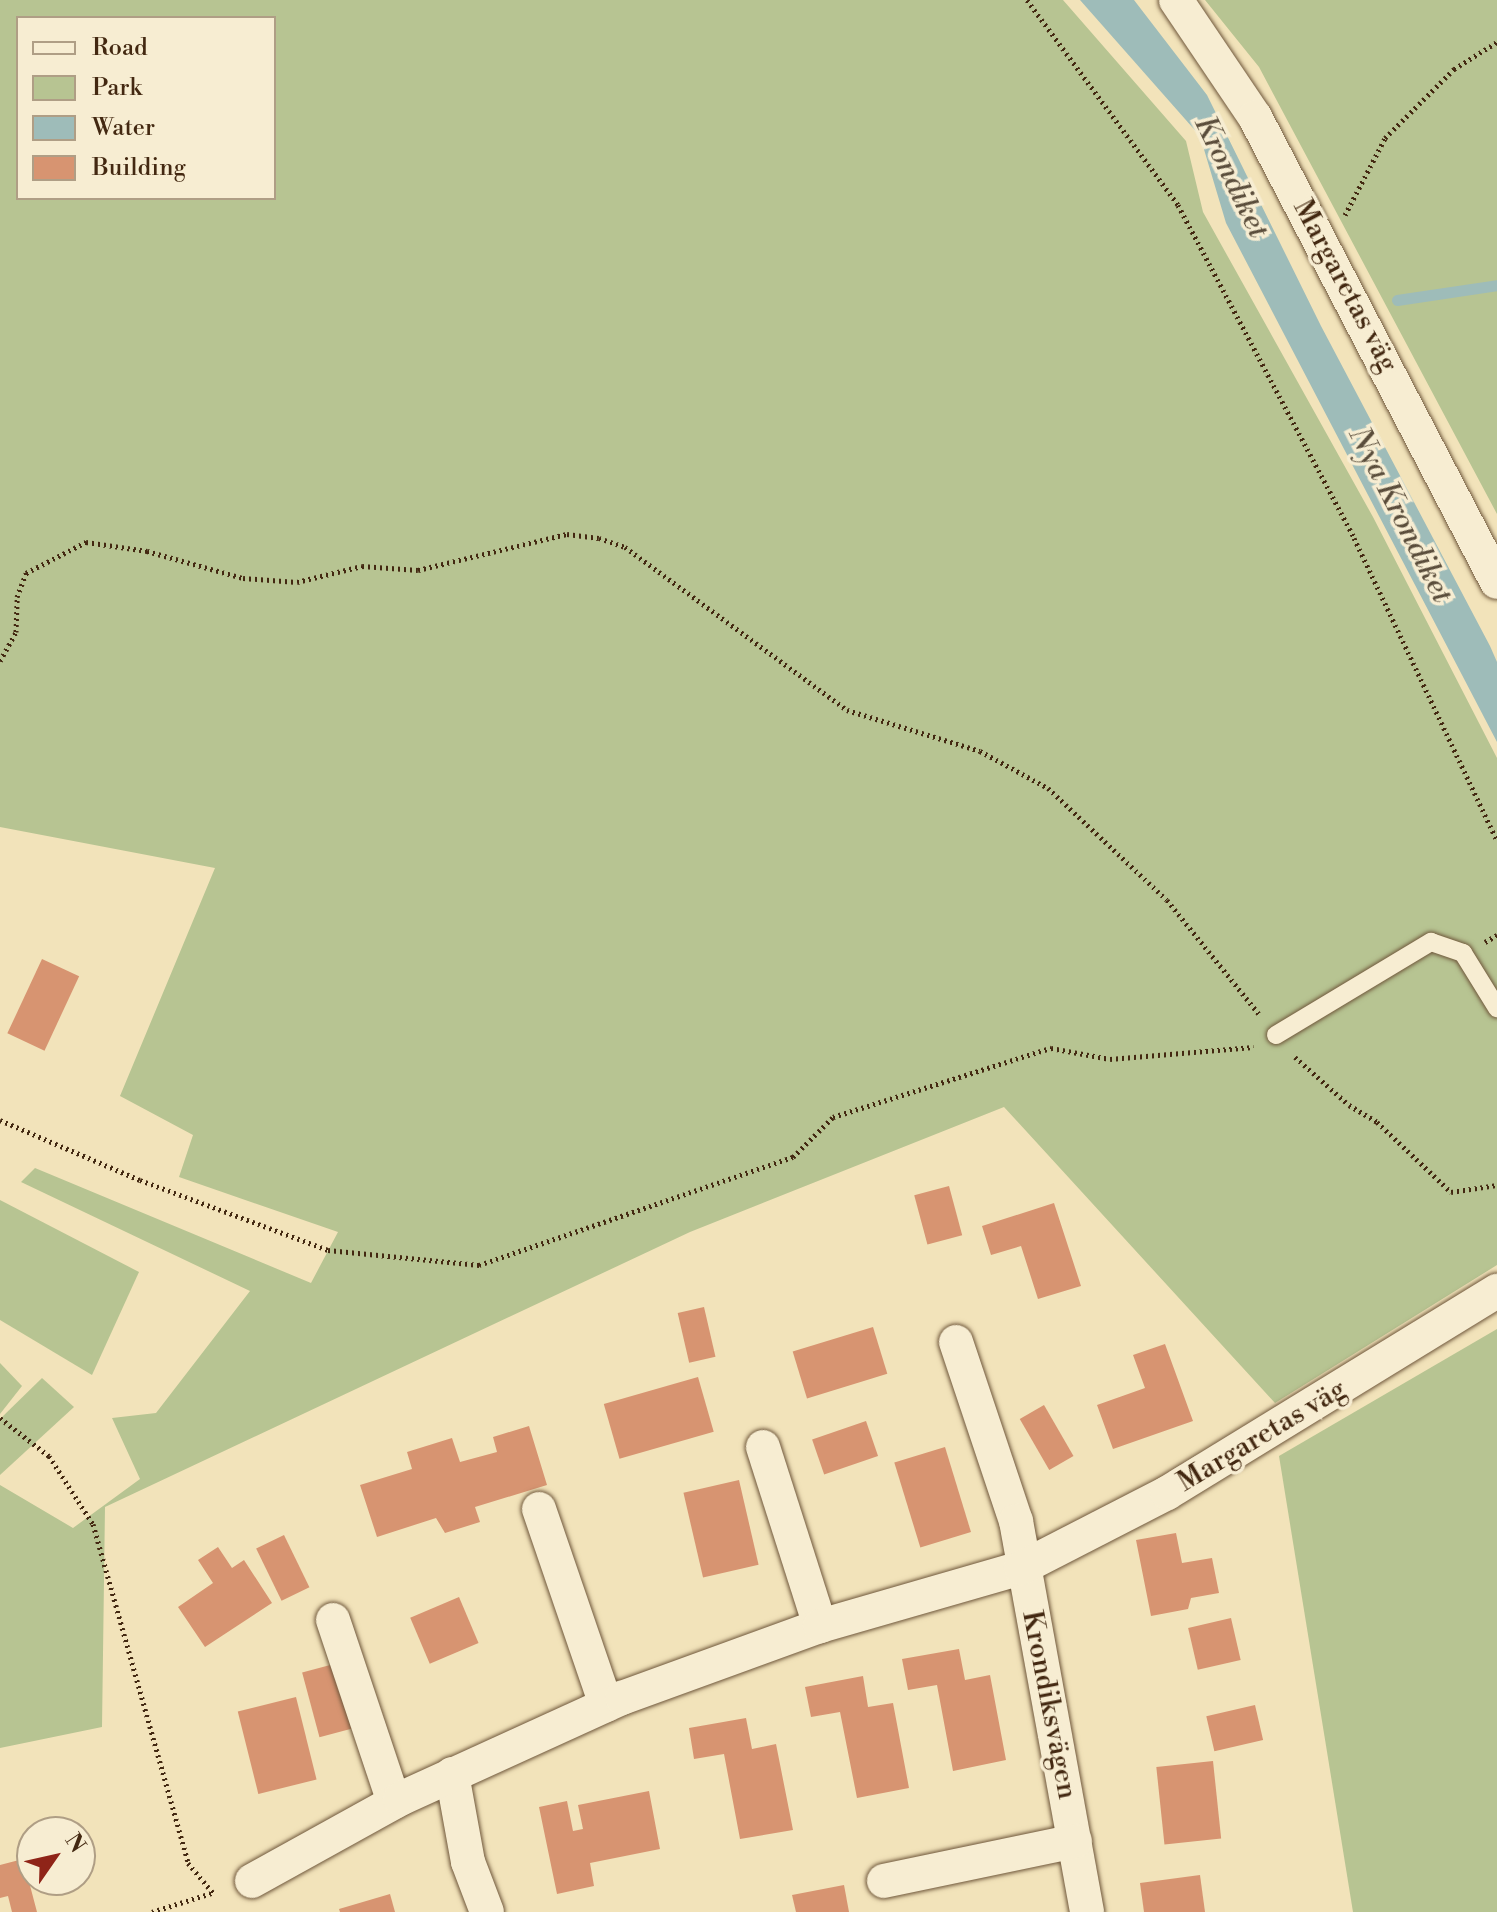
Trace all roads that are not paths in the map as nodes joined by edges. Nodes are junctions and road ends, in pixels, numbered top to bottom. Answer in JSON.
{"nodes":[{"id":1,"x":1176,"y":0,"type":"edge"},
{"id":2,"x":1497,"y":582,"type":"edge"},
{"id":3,"x":1497,"y":1008,"type":"edge"},
{"id":4,"x":1276,"y":1035,"type":"road end"},
{"id":5,"x":1497,"y":1291,"type":"edge"},
{"id":6,"x":956,"y":1342,"type":"dead end"},
{"id":7,"x":763,"y":1447,"type":"dead end"},
{"id":8,"x":539,"y":1509,"type":"dead end"},
{"id":9,"x":1021,"y":1568,"type":"junction"},
{"id":10,"x":333,"y":1620,"type":"dead end"},
{"id":11,"x":820,"y":1626,"type":"junction"},
{"id":12,"x":606,"y":1705,"type":"junction"},
{"id":13,"x":452,"y":1774,"type":"junction"},
{"id":14,"x":394,"y":1802,"type":"junction"},
{"id":15,"x":1075,"y":1841,"type":"junction"},
{"id":16,"x":252,"y":1881,"type":"road end"},
{"id":17,"x":884,"y":1881,"type":"dead end"},
{"id":18,"x":487,"y":1912,"type":"edge"},
{"id":19,"x":1087,"y":1912,"type":"edge"}],
"edges":[{"from":1,"to":2,"type":"street","name":"Margaretas väg"},
{"from":3,"to":4,"type":"lane"},
{"from":5,"to":9,"type":"street","name":"Margaretas väg"},
{"from":6,"to":9,"type":"street"},
{"from":7,"to":11,"type":"street"},
{"from":8,"to":12,"type":"street"},
{"from":9,"to":11,"type":"street","name":"Margaretas väg"},
{"from":9,"to":15,"type":"street","name":"Krondiksvägen"},
{"from":10,"to":14,"type":"street"},
{"from":11,"to":12,"type":"street","name":"Margaretas väg"},
{"from":12,"to":13,"type":"street","name":"Margaretas väg"},
{"from":13,"to":14,"type":"street","name":"Margaretas väg"},
{"from":13,"to":18,"type":"street"},
{"from":14,"to":16,"type":"street","name":"Margaretas väg"},
{"from":15,"to":17,"type":"street"},
{"from":15,"to":19,"type":"street","name":"Krondiksvägen"}]}
